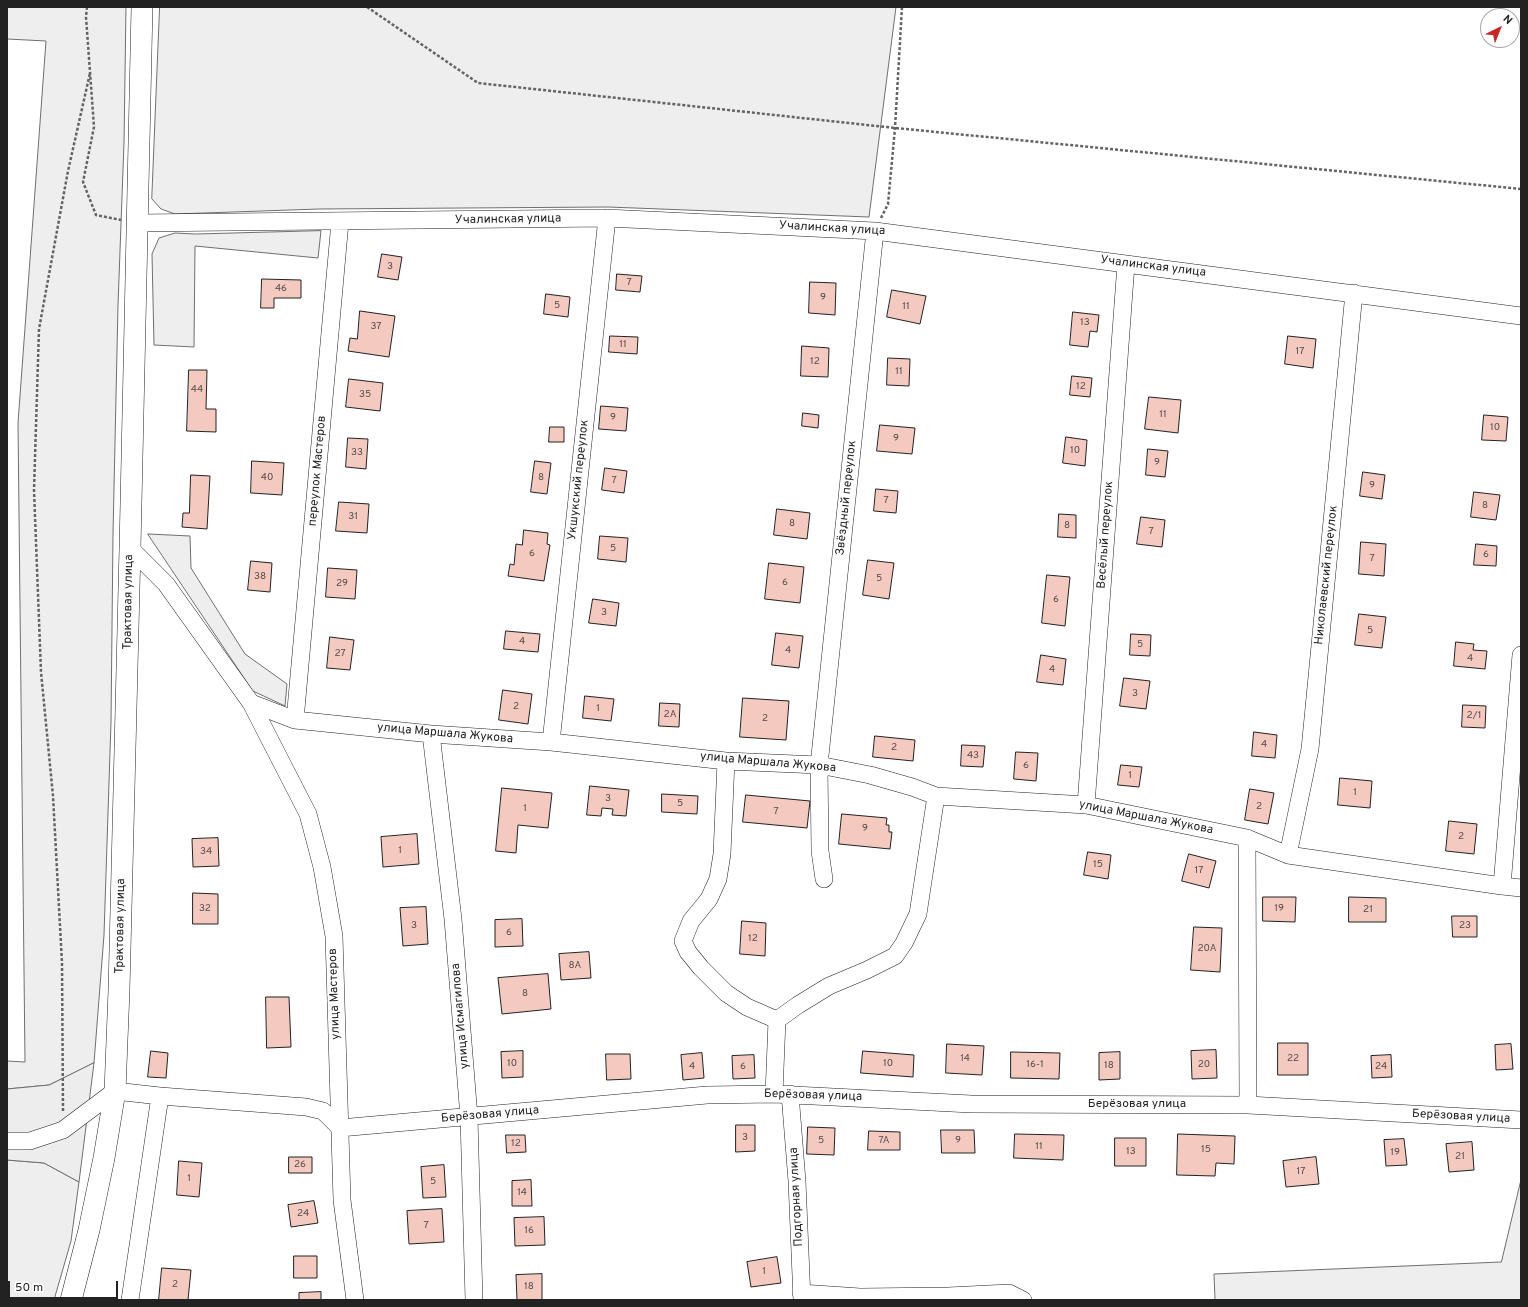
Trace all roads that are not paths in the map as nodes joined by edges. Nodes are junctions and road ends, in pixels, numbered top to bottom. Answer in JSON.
{"nodes":[{"id":1,"x":142,"y":7,"type":"edge"},
{"id":2,"x":607,"y":218,"type":"junction"},
{"id":3,"x":340,"y":222,"type":"junction"},
{"id":4,"x":137,"y":223,"type":"junction"},
{"id":5,"x":875,"y":231,"type":"junction"},
{"id":6,"x":1126,"y":264,"type":"junction"},
{"id":7,"x":1354,"y":294,"type":"junction"},
{"id":8,"x":1521,"y":316,"type":"edge"},
{"id":9,"x":130,"y":548,"type":"junction"},
{"id":10,"x":1521,"y":655,"type":"edge"},
{"id":11,"x":251,"y":703,"type":"junction"},
{"id":12,"x":295,"y":720,"type":"junction"},
{"id":13,"x":431,"y":734,"type":"junction"},
{"id":14,"x":550,"y":742,"type":"junction"},
{"id":15,"x":726,"y":761,"type":"junction"},
{"id":16,"x":820,"y":765,"type":"junction"},
{"id":17,"x":936,"y":796,"type":"junction"},
{"id":18,"x":1086,"y":805,"type":"junction"},
{"id":19,"x":1247,"y":838,"type":"junction"},
{"id":20,"x":1288,"y":855,"type":"junction"},
{"id":21,"x":824,"y":879,"type":"dead end"},
{"id":22,"x":1502,"y":886,"type":"junction"},
{"id":23,"x":1521,"y":888,"type":"edge"},
{"id":24,"x":776,"y":1020,"type":"junction"},
{"id":25,"x":115,"y":1091,"type":"junction"},
{"id":26,"x":782,"y":1094,"type":"junction"},
{"id":27,"x":160,"y":1096,"type":"junction"},
{"id":28,"x":1248,"y":1105,"type":"junction"},
{"id":29,"x":469,"y":1117,"type":"junction"},
{"id":30,"x":1521,"y":1120,"type":"edge"},
{"id":31,"x":340,"y":1128,"type":"junction"},
{"id":32,"x":7,"y":1141,"type":"edge"},
{"id":33,"x":801,"y":1296,"type":"edge"},
{"id":34,"x":71,"y":1300,"type":"edge"},
{"id":35,"x":130,"y":1300,"type":"edge"},
{"id":36,"x":355,"y":1300,"type":"edge"},
{"id":37,"x":474,"y":1300,"type":"edge"},
{"id":38,"x":1023,"y":1300,"type":"edge"}],
"edges":[{"from":1,"to":4,"type":"main road","name":"Трактовая улица"},
{"from":2,"to":3,"type":"street","name":"Учалинская улица"},
{"from":2,"to":5,"type":"street","name":"Учалинская улица"},
{"from":2,"to":14,"type":"street","name":"Укшукский переулок"},
{"from":3,"to":4,"type":"street","name":"Учалинская улица"},
{"from":3,"to":12,"type":"street","name":"переулок Мастеров"},
{"from":4,"to":9,"type":"main road","name":"Трактовая улица"},
{"from":5,"to":6,"type":"street","name":"Учалинская улица"},
{"from":5,"to":16,"type":"street","name":"Звёздный переулок"},
{"from":6,"to":7,"type":"street","name":"Учалинская улица"},
{"from":6,"to":18,"type":"street","name":"Весёлый переулок"},
{"from":7,"to":8,"type":"street","name":"Учалинская улица"},
{"from":7,"to":20,"type":"street","name":"Николаевский переулок"},
{"from":9,"to":11,"type":"street"},
{"from":9,"to":25,"type":"main road","name":"Трактовая улица"},
{"from":10,"to":22,"type":"street"},
{"from":11,"to":12,"type":"street","name":"улица Маршала Жукова"},
{"from":11,"to":31,"type":"street","name":"улица Мастеров"},
{"from":12,"to":13,"type":"street","name":"улица Маршала Жукова"},
{"from":13,"to":14,"type":"street","name":"улица Маршала Жукова"},
{"from":13,"to":29,"type":"street","name":"улица Исмагилова"},
{"from":14,"to":15,"type":"street","name":"улица Маршала Жукова"},
{"from":15,"to":16,"type":"street","name":"улица Маршала Жукова"},
{"from":15,"to":24,"type":"street"},
{"from":16,"to":17,"type":"street","name":"улица Маршала Жукова"},
{"from":16,"to":21,"type":"street","name":"Звёздный переулок"},
{"from":17,"to":18,"type":"street","name":"улица Маршала Жукова"},
{"from":17,"to":24,"type":"street"},
{"from":18,"to":19,"type":"street","name":"улица Маршала Жукова"},
{"from":19,"to":20,"type":"street","name":"улица Маршала Жукова"},
{"from":19,"to":28,"type":"street"},
{"from":20,"to":22,"type":"street","name":"улица Маршала Жукова"},
{"from":22,"to":23,"type":"street","name":"улица Маршала Жукова"},
{"from":24,"to":26,"type":"street","name":"Подгорная улица"},
{"from":25,"to":27,"type":"street"},
{"from":25,"to":32,"type":"street"},
{"from":25,"to":34,"type":"main road","name":"Трактовая улица"},
{"from":26,"to":28,"type":"street","name":"Берёзовая улица"},
{"from":26,"to":29,"type":"street","name":"Берёзовая улица"},
{"from":26,"to":33,"type":"street","name":"Подгорная улица"},
{"from":27,"to":31,"type":"street"},
{"from":27,"to":35,"type":"street"},
{"from":28,"to":30,"type":"street","name":"Берёзовая улица"},
{"from":29,"to":31,"type":"street","name":"Берёзовая улица"},
{"from":29,"to":37,"type":"street","name":"улица Исмагилова"},
{"from":31,"to":36,"type":"street","name":"улица Мастеров"},
{"from":33,"to":38,"type":"street"}]}
